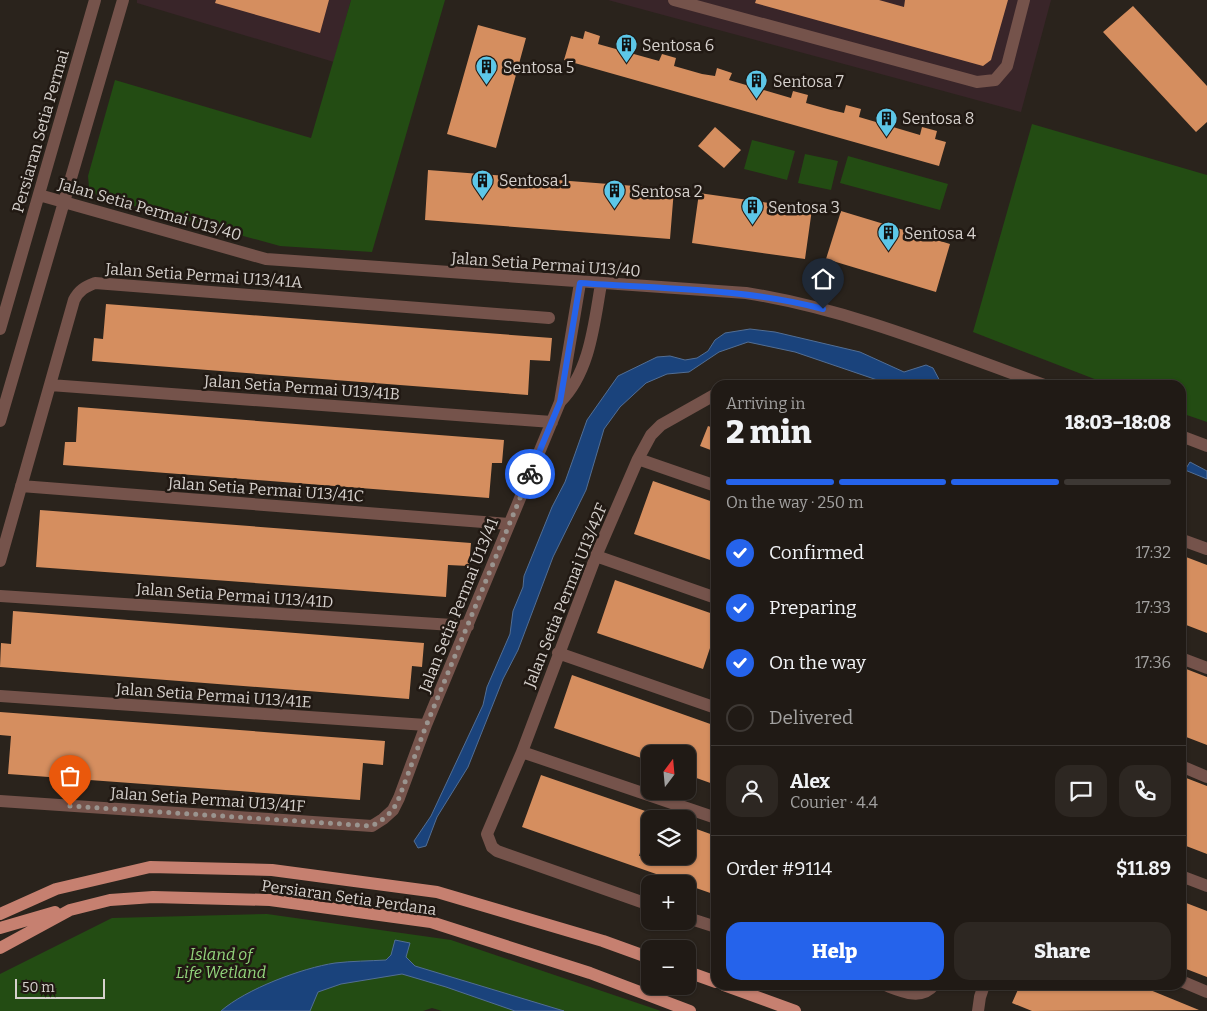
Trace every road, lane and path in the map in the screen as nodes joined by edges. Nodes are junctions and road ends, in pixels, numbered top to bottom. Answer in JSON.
{"nodes":[{"id":1,"x":95,"y":0,"type":"edge"},
{"id":2,"x":123,"y":0,"type":"edge"},
{"id":3,"x":674,"y":0,"type":"edge"},
{"id":4,"x":1024,"y":0,"type":"edge"},
{"id":5,"x":40,"y":195,"type":"junction"},
{"id":6,"x":64,"y":202,"type":"junction"},
{"id":7,"x":580,"y":283,"type":"junction"},
{"id":8,"x":601,"y":284,"type":"junction"},
{"id":9,"x":549,"y":318,"type":"dead end"},
{"id":10,"x":0,"y":329,"type":"edge"},
{"id":11,"x":1030,"y":380,"type":"edge"},
{"id":12,"x":50,"y":384,"type":"junction"},
{"id":13,"x":711,"y":397,"type":"edge"},
{"id":14,"x":560,"y":402,"type":"junction"},
{"id":15,"x":0,"y":421,"type":"edge"},
{"id":16,"x":552,"y":422,"type":"junction"},
{"id":17,"x":1186,"y":438,"type":"edge"},
{"id":18,"x":1207,"y":446,"type":"edge"},
{"id":19,"x":638,"y":458,"type":"junction"},
{"id":20,"x":711,"y":484,"type":"edge"},
{"id":21,"x":21,"y":486,"type":"junction"},
{"id":22,"x":509,"y":524,"type":"junction"},
{"id":23,"x":1186,"y":542,"type":"edge"},
{"id":24,"x":1207,"y":549,"type":"edge"},
{"id":25,"x":596,"y":556,"type":"junction"},
{"id":26,"x":0,"y":561,"type":"edge"},
{"id":27,"x":0,"y":596,"type":"edge"},
{"id":28,"x":711,"y":596,"type":"edge"},
{"id":29,"x":468,"y":626,"type":"junction"},
{"id":30,"x":558,"y":653,"type":"junction"},
{"id":31,"x":1186,"y":660,"type":"edge"},
{"id":32,"x":1207,"y":668,"type":"edge"},
{"id":33,"x":0,"y":696,"type":"edge"},
{"id":34,"x":711,"y":706,"type":"edge"},
{"id":35,"x":426,"y":726,"type":"junction"},
{"id":36,"x":522,"y":752,"type":"junction"},
{"id":37,"x":1186,"y":768,"type":"edge"},
{"id":38,"x":1207,"y":777,"type":"edge"},
{"id":39,"x":0,"y":801,"type":"edge"},
{"id":40,"x":711,"y":816,"type":"edge"},
{"id":41,"x":383,"y":819,"type":"joint"},
{"id":42,"x":1186,"y":878,"type":"edge"},
{"id":43,"x":1207,"y":886,"type":"edge"},
{"id":44,"x":641,"y":902,"type":"edge"},
{"id":45,"x":70,"y":910,"type":"junction"},
{"id":46,"x":0,"y":913,"type":"edge"},
{"id":47,"x":696,"y":921,"type":"edge"},
{"id":48,"x":711,"y":925,"type":"edge"},
{"id":49,"x":0,"y":928,"type":"edge"},
{"id":50,"x":0,"y":948,"type":"edge"},
{"id":51,"x":641,"y":955,"type":"edge"},
{"id":52,"x":696,"y":975,"type":"edge"},
{"id":53,"x":711,"y":980,"type":"edge"},
{"id":54,"x":1186,"y":983,"type":"edge"},
{"id":55,"x":738,"y":990,"type":"edge"},
{"id":56,"x":903,"y":990,"type":"edge"},
{"id":57,"x":928,"y":990,"type":"edge"},
{"id":58,"x":982,"y":990,"type":"edge"},
{"id":59,"x":1207,"y":992,"type":"edge"},
{"id":60,"x":690,"y":1011,"type":"edge"},
{"id":61,"x":795,"y":1011,"type":"edge"},
{"id":62,"x":978,"y":1011,"type":"edge"}],
"edges":[{"from":1,"to":5,"type":"street","name":"Persiaran Setia Permai"},
{"from":2,"to":6,"type":"street"},
{"from":3,"to":4,"type":"street"},
{"from":5,"to":6,"type":"street","name":"Jalan Setia Permai U13/40"},
{"from":5,"to":10,"type":"street","name":"Persiaran Setia Permai"},
{"from":6,"to":7,"type":"street","name":"Jalan Setia Permai U13/40"},
{"from":6,"to":15,"type":"street"},
{"from":7,"to":8,"type":"street","name":"Jalan Setia Permai U13/40"},
{"from":7,"to":14,"type":"street","name":"Jalan Setia Permai U13/41"},
{"from":8,"to":11,"type":"street","name":"Jalan Setia Permai U13/40"},
{"from":8,"to":14,"type":"street","name":"Jalan Setia Permai U13/41"},
{"from":9,"to":12,"type":"street","name":"Jalan Setia Permai U13/41A"},
{"from":12,"to":16,"type":"street","name":"Jalan Setia Permai U13/41B"},
{"from":12,"to":21,"type":"street","name":"Jalan Setia Permai U13/41A"},
{"from":13,"to":19,"type":"street","name":"Jalan Setia Permai U13/42F"},
{"from":14,"to":16,"type":"street","name":"Jalan Setia Permai U13/41"},
{"from":16,"to":22,"type":"street","name":"Jalan Setia Permai U13/41"},
{"from":17,"to":18,"type":"street"},
{"from":19,"to":20,"type":"street"},
{"from":19,"to":25,"type":"street","name":"Jalan Setia Permai U13/42F"},
{"from":21,"to":22,"type":"street","name":"Jalan Setia Permai U13/41C"},
{"from":21,"to":26,"type":"street","name":"Jalan Setia Permai U13/41A"},
{"from":22,"to":29,"type":"street","name":"Jalan Setia Permai U13/41"},
{"from":23,"to":24,"type":"street"},
{"from":25,"to":28,"type":"street"},
{"from":25,"to":30,"type":"street","name":"Jalan Setia Permai U13/42F"},
{"from":27,"to":29,"type":"street","name":"Jalan Setia Permai U13/41D"},
{"from":29,"to":35,"type":"street","name":"Jalan Setia Permai U13/41"},
{"from":30,"to":34,"type":"street"},
{"from":30,"to":36,"type":"street","name":"Jalan Setia Permai U13/42F"},
{"from":31,"to":32,"type":"street"},
{"from":33,"to":35,"type":"street","name":"Jalan Setia Permai U13/41E"},
{"from":35,"to":41,"type":"street","name":"Jalan Setia Permai U13/41"},
{"from":36,"to":40,"type":"street"},
{"from":36,"to":44,"type":"street","name":"Jalan Setia Permai U13/42F"},
{"from":37,"to":38,"type":"street"},
{"from":39,"to":41,"type":"street","name":"Jalan Setia Permai U13/41F"},
{"from":42,"to":43,"type":"street"},
{"from":45,"to":49,"type":"main road"},
{"from":45,"to":50,"type":"main road","name":"Persiaran Setia Perdana"},
{"from":45,"to":60,"type":"main road","name":"Persiaran Setia Perdana"},
{"from":46,"to":51,"type":"main road","name":"Persiaran Setia Perdana"},
{"from":47,"to":48,"type":"street"},
{"from":52,"to":53,"type":"main road"},
{"from":54,"to":59,"type":"street"},
{"from":55,"to":61,"type":"main road"},
{"from":56,"to":57,"type":"street"},
{"from":58,"to":62,"type":"street"}]}
